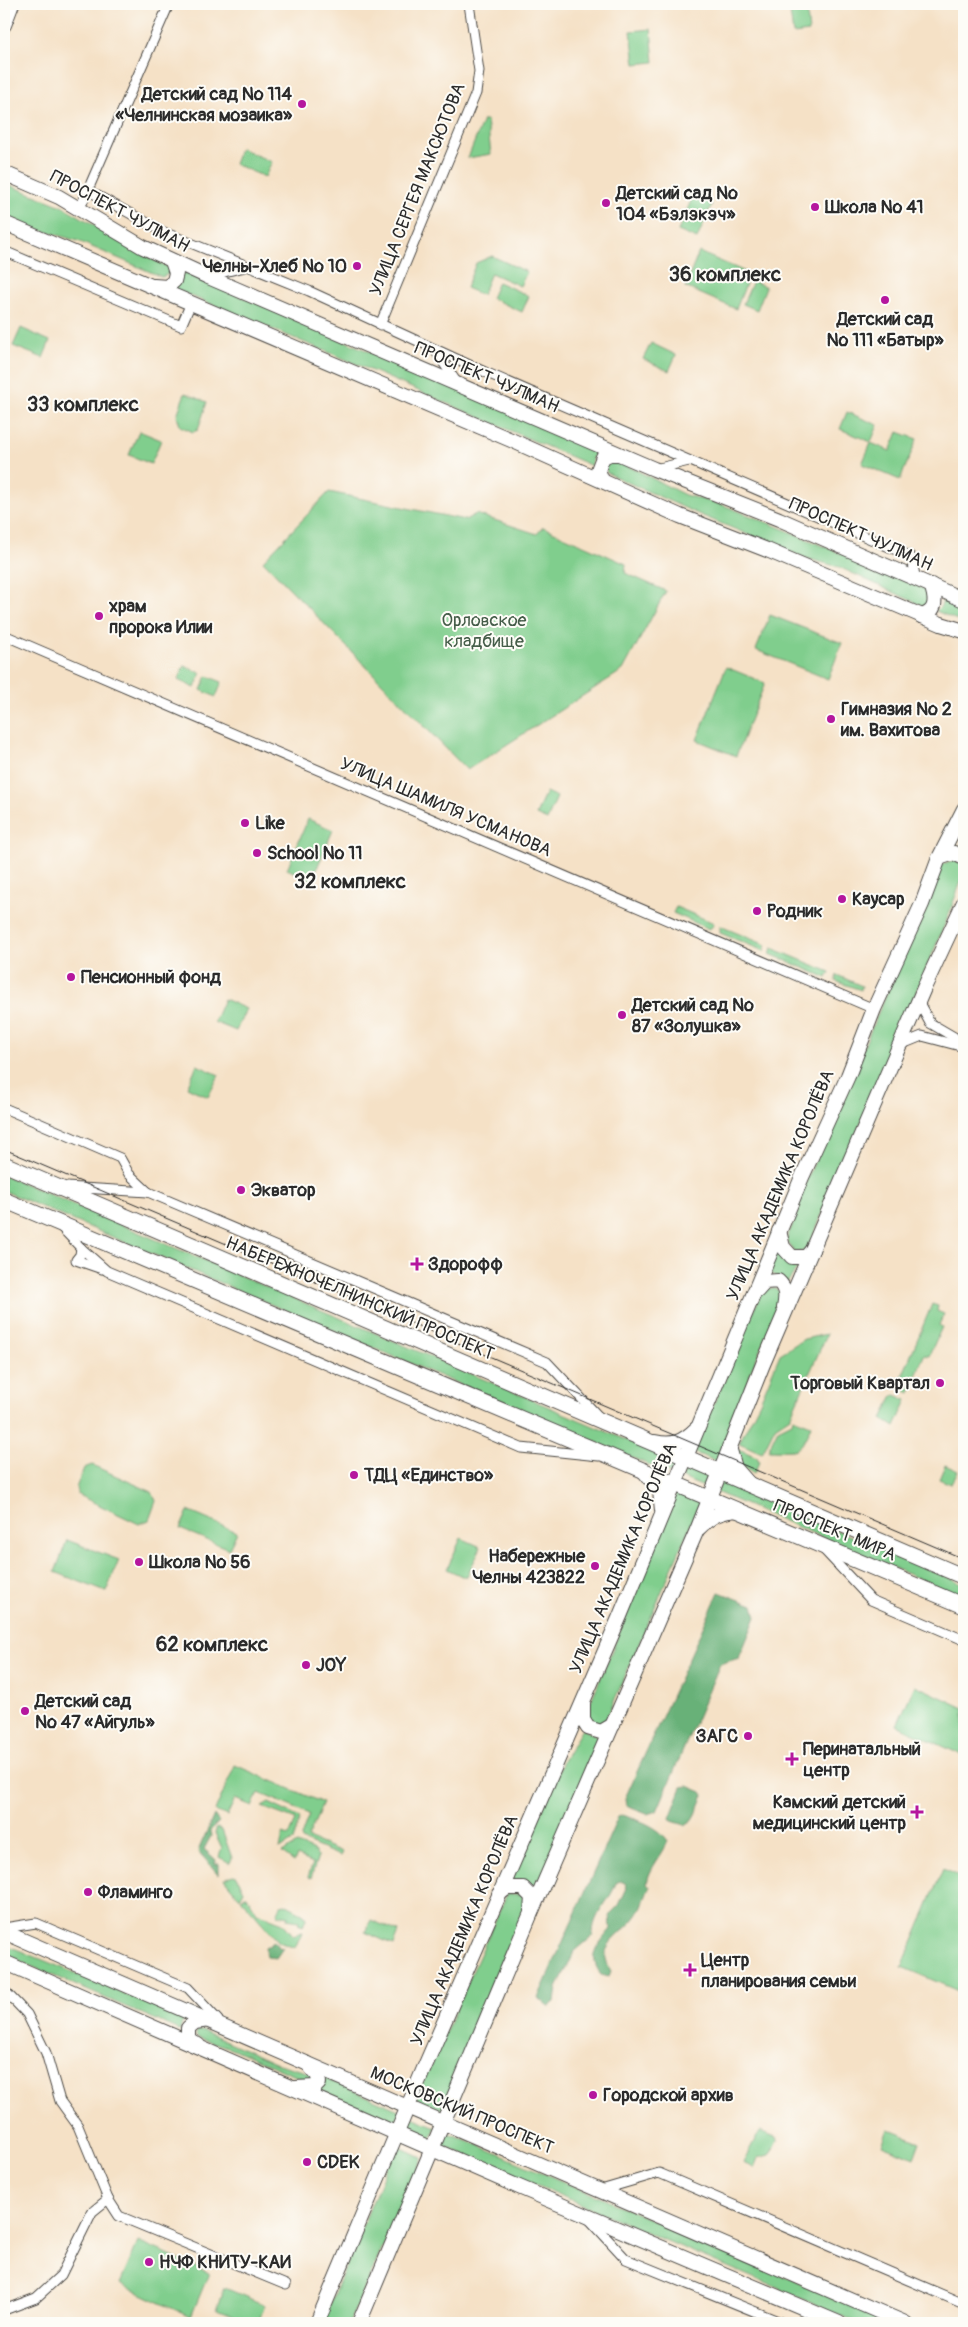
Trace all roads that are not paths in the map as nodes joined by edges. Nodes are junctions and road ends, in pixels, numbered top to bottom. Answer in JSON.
{"nodes":[{"id":1,"x":12,"y":4,"type":"edge"},
{"id":2,"x":170,"y":4,"type":"edge"},
{"id":3,"x":469,"y":4,"type":"edge"},
{"id":4,"x":4,"y":26,"type":"edge"},
{"id":5,"x":4,"y":173,"type":"edge"},
{"id":6,"x":89,"y":191,"type":"junction"},
{"id":7,"x":80,"y":208,"type":"junction"},
{"id":8,"x":4,"y":223,"type":"edge"},
{"id":9,"x":4,"y":251,"type":"edge"},
{"id":10,"x":172,"y":261,"type":"junction"},
{"id":11,"x":249,"y":266,"type":"junction"},
{"id":12,"x":206,"y":276,"type":"junction"},
{"id":13,"x":153,"y":286,"type":"junction"},
{"id":14,"x":191,"y":303,"type":"junction"},
{"id":15,"x":380,"y":325,"type":"junction"},
{"id":16,"x":434,"y":349,"type":"junction"},
{"id":17,"x":459,"y":385,"type":"junction"},
{"id":18,"x":618,"y":454,"type":"junction"},
{"id":19,"x":689,"y":461,"type":"junction"},
{"id":20,"x":654,"y":469,"type":"junction"},
{"id":21,"x":602,"y":480,"type":"junction"},
{"id":22,"x":915,"y":578,"type":"junction"},
{"id":23,"x":931,"y":585,"type":"junction"},
{"id":24,"x":964,"y":600,"type":"edge"},
{"id":25,"x":921,"y":616,"type":"junction"},
{"id":26,"x":941,"y":624,"type":"junction"},
{"id":27,"x":964,"y":631,"type":"edge"},
{"id":28,"x":4,"y":635,"type":"edge"},
{"id":29,"x":964,"y":642,"type":"edge"},
{"id":30,"x":964,"y":809,"type":"edge"},
{"id":31,"x":939,"y":858,"type":"junction"},
{"id":32,"x":964,"y":858,"type":"edge"},
{"id":33,"x":964,"y":902,"type":"edge"},
{"id":34,"x":918,"y":1001,"type":"junction"},
{"id":35,"x":874,"y":1009,"type":"junction"},
{"id":36,"x":900,"y":1045,"type":"junction"},
{"id":37,"x":963,"y":1046,"type":"edge"},
{"id":38,"x":4,"y":1108,"type":"edge"},
{"id":39,"x":4,"y":1164,"type":"edge"},
{"id":40,"x":52,"y":1186,"type":"junction"},
{"id":41,"x":148,"y":1192,"type":"junction"},
{"id":42,"x":4,"y":1200,"type":"edge"},
{"id":43,"x":56,"y":1222,"type":"junction"},
{"id":44,"x":779,"y":1231,"type":"junction"},
{"id":45,"x":812,"y":1250,"type":"junction"},
{"id":46,"x":753,"y":1295,"type":"junction"},
{"id":47,"x":780,"y":1326,"type":"junction"},
{"id":48,"x":607,"y":1424,"type":"junction"},
{"id":49,"x":698,"y":1426,"type":"junction"},
{"id":50,"x":652,"y":1442,"type":"junction"},
{"id":51,"x":729,"y":1446,"type":"junction"},
{"id":52,"x":610,"y":1456,"type":"junction"},
{"id":53,"x":685,"y":1457,"type":"junction"},
{"id":54,"x":703,"y":1465,"type":"joint"},
{"id":55,"x":640,"y":1468,"type":"junction"},
{"id":56,"x":719,"y":1472,"type":"junction"},
{"id":57,"x":675,"y":1483,"type":"junction"},
{"id":58,"x":750,"y":1485,"type":"junction"},
{"id":59,"x":710,"y":1497,"type":"junction"},
{"id":60,"x":740,"y":1510,"type":"junction"},
{"id":61,"x":661,"y":1514,"type":"junction"},
{"id":62,"x":697,"y":1530,"type":"junction"},
{"id":63,"x":816,"y":1541,"type":"junction"},
{"id":64,"x":962,"y":1574,"type":"edge"},
{"id":65,"x":964,"y":1606,"type":"edge"},
{"id":66,"x":964,"y":1640,"type":"edge"},
{"id":67,"x":582,"y":1702,"type":"junction"},
{"id":68,"x":613,"y":1725,"type":"junction"},
{"id":69,"x":499,"y":1894,"type":"junction"},
{"id":70,"x":531,"y":1913,"type":"junction"},
{"id":71,"x":4,"y":1928,"type":"edge"},
{"id":72,"x":4,"y":1932,"type":"edge"},
{"id":73,"x":4,"y":1962,"type":"edge"},
{"id":74,"x":4,"y":1990,"type":"edge"},
{"id":75,"x":210,"y":2020,"type":"junction"},
{"id":76,"x":228,"y":2029,"type":"junction"},
{"id":77,"x":207,"y":2051,"type":"junction"},
{"id":78,"x":307,"y":2063,"type":"junction"},
{"id":79,"x":296,"y":2088,"type":"junction"},
{"id":80,"x":408,"y":2108,"type":"junction"},
{"id":81,"x":443,"y":2122,"type":"junction"},
{"id":82,"x":397,"y":2134,"type":"junction"},
{"id":83,"x":432,"y":2148,"type":"junction"},
{"id":84,"x":601,"y":2190,"type":"junction"},
{"id":85,"x":108,"y":2199,"type":"junction"},
{"id":86,"x":583,"y":2213,"type":"junction"},
{"id":87,"x":286,"y":2284,"type":"dead end"},
{"id":88,"x":964,"y":2304,"type":"edge"},
{"id":89,"x":4,"y":2310,"type":"edge"},
{"id":90,"x":317,"y":2323,"type":"edge"},
{"id":91,"x":359,"y":2323,"type":"edge"},
{"id":92,"x":783,"y":2323,"type":"edge"},
{"id":93,"x":839,"y":2323,"type":"edge"},
{"id":94,"x":905,"y":2323,"type":"edge"}],
"edges":[{"from":1,"to":4,"type":"main road"},
{"from":2,"to":6,"type":"street"},
{"from":3,"to":15,"type":"street","name":"УЛИЦА СЕРГЕЯ МАКСЮТОВА"},
{"from":5,"to":7,"type":"main road","name":"ПРОСПЕКТ ЧУЛМАН"},
{"from":6,"to":7,"type":"street"},
{"from":6,"to":11,"type":"street"},
{"from":7,"to":10,"type":"main road","name":"ПРОСПЕКТ ЧУЛМАН"},
{"from":8,"to":13,"type":"main road"},
{"from":9,"to":14,"type":"street"},
{"from":10,"to":12,"type":"main road","name":"ПРОСПЕКТ ЧУЛМАН"},
{"from":10,"to":13,"type":"main road"},
{"from":11,"to":12,"type":"street"},
{"from":11,"to":15,"type":"street"},
{"from":12,"to":17,"type":"main road","name":"ПРОСПЕКТ ЧУЛМАН"},
{"from":13,"to":14,"type":"main road"},
{"from":14,"to":21,"type":"main road"},
{"from":15,"to":16,"type":"street"},
{"from":16,"to":17,"type":"street"},
{"from":16,"to":19,"type":"street"},
{"from":17,"to":18,"type":"main road","name":"ПРОСПЕКТ ЧУЛМАН"},
{"from":18,"to":20,"type":"main road","name":"ПРОСПЕКТ ЧУЛМАН"},
{"from":18,"to":21,"type":"main road"},
{"from":19,"to":20,"type":"street"},
{"from":19,"to":22,"type":"street"},
{"from":20,"to":22,"type":"main road","name":"ПРОСПЕКТ ЧУЛМАН"},
{"from":21,"to":25,"type":"main road"},
{"from":22,"to":23,"type":"main road","name":"ПРОСПЕКТ ЧУЛМАН"},
{"from":23,"to":24,"type":"main road","name":"ПРОСПЕКТ ЧУЛМАН"},
{"from":23,"to":25,"type":"main road"},
{"from":25,"to":26,"type":"main road"},
{"from":26,"to":27,"type":"main road"},
{"from":26,"to":29,"type":"main road"},
{"from":28,"to":35,"type":"street","name":"УЛИЦА ШАМИЛЯ УСМАНОВА"},
{"from":30,"to":31,"type":"main road","name":"УЛИЦА АКАДЕМИКА КОРОЛЁВА"},
{"from":31,"to":32,"type":"main road"},
{"from":31,"to":35,"type":"main road","name":"УЛИЦА АКАДЕМИКА КОРОЛЁВА"},
{"from":33,"to":34,"type":"main road"},
{"from":34,"to":36,"type":"main road"},
{"from":34,"to":37,"type":"street"},
{"from":35,"to":44,"type":"main road","name":"УЛИЦА АКАДЕМИКА КОРОЛЁВА"},
{"from":36,"to":37,"type":"street"},
{"from":36,"to":45,"type":"main road"},
{"from":38,"to":41,"type":"street"},
{"from":39,"to":40,"type":"main road","name":"НАБЕРЕЖНОЧЕЛНИНСКИЙ ПРОСПЕКТ"},
{"from":40,"to":41,"type":"street"},
{"from":40,"to":48,"type":"main road","name":"НАБЕРЕЖНОЧЕЛНИНСКИЙ ПРОСПЕКТ"},
{"from":41,"to":48,"type":"street"},
{"from":42,"to":43,"type":"main road"},
{"from":43,"to":52,"type":"main road"},
{"from":43,"to":52,"type":"street"},
{"from":44,"to":45,"type":"main road"},
{"from":44,"to":46,"type":"main road","name":"УЛИЦА АКАДЕМИКА КОРОЛЁВА"},
{"from":45,"to":47,"type":"main road"},
{"from":46,"to":47,"type":"main road"},
{"from":46,"to":49,"type":"main road","name":"УЛИЦА АКАДЕМИКА КОРОЛЁВА"},
{"from":47,"to":51,"type":"main road"},
{"from":48,"to":50,"type":"main road","name":"НАБЕРЕЖНОЧЕЛНИНСКИЙ ПРОСПЕКТ"},
{"from":49,"to":50,"type":"main road"},
{"from":49,"to":53,"type":"main road","name":"УЛИЦА АКАДЕМИКА КОРОЛЁВА"},
{"from":50,"to":53,"type":"main road","name":"НАБЕРЕЖНОЧЕЛНИНСКИЙ ПРОСПЕКТ"},
{"from":51,"to":56,"type":"main road"},
{"from":51,"to":58,"type":"main road"},
{"from":52,"to":55,"type":"main road"},
{"from":53,"to":54,"type":"main road","name":"НАБЕРЕЖНОЧЕЛНИНСКИЙ ПРОСПЕКТ"},
{"from":53,"to":57,"type":"main road","name":"УЛИЦА АКАДЕМИКА КОРОЛЁВА"},
{"from":54,"to":56,"type":"main road","name":"ПРОСПЕКТ МИРА"},
{"from":55,"to":57,"type":"main road"},
{"from":55,"to":61,"type":"main road"},
{"from":56,"to":58,"type":"main road","name":"ПРОСПЕКТ МИРА"},
{"from":56,"to":59,"type":"main road"},
{"from":57,"to":59,"type":"main road","name":"ПРОСПЕКТ МИРА"},
{"from":57,"to":61,"type":"main road","name":"УЛИЦА АКАДЕМИКА КОРОЛЁВА"},
{"from":58,"to":64,"type":"main road","name":"ПРОСПЕКТ МИРА"},
{"from":59,"to":60,"type":"main road","name":"ПРОСПЕКТ МИРА"},
{"from":59,"to":62,"type":"main road"},
{"from":60,"to":62,"type":"main road"},
{"from":60,"to":63,"type":"main road","name":"ПРОСПЕКТ МИРА"},
{"from":61,"to":67,"type":"main road","name":"УЛИЦА АКАДЕМИКА КОРОЛЁВА"},
{"from":62,"to":68,"type":"main road"},
{"from":63,"to":65,"type":"main road","name":"ПРОСПЕКТ МИРА"},
{"from":63,"to":66,"type":"street"},
{"from":67,"to":68,"type":"main road"},
{"from":67,"to":69,"type":"main road","name":"УЛИЦА АКАДЕМИКА КОРОЛЁВА"},
{"from":68,"to":70,"type":"main road"},
{"from":69,"to":70,"type":"main road"},
{"from":69,"to":80,"type":"main road","name":"УЛИЦА АКАДЕМИКА КОРОЛЁВА"},
{"from":70,"to":81,"type":"main road"},
{"from":71,"to":76,"type":"street"},
{"from":72,"to":75,"type":"main road","name":"МОСКОВСКИЙ ПРОСПЕКТ"},
{"from":73,"to":77,"type":"main road"},
{"from":74,"to":85,"type":"street"},
{"from":75,"to":76,"type":"main road","name":"МОСКОВСКИЙ ПРОСПЕКТ"},
{"from":75,"to":77,"type":"main road"},
{"from":76,"to":78,"type":"main road","name":"МОСКОВСКИЙ ПРОСПЕКТ"},
{"from":77,"to":79,"type":"main road"},
{"from":78,"to":79,"type":"main road"},
{"from":78,"to":80,"type":"main road","name":"МОСКОВСКИЙ ПРОСПЕКТ"},
{"from":79,"to":82,"type":"main road"},
{"from":80,"to":81,"type":"main road","name":"МОСКОВСКИЙ ПРОСПЕКТ"},
{"from":80,"to":82,"type":"main road","name":"УЛИЦА АКАДЕМИКА КОРОЛЁВА"},
{"from":81,"to":83,"type":"main road"},
{"from":81,"to":84,"type":"main road","name":"МОСКОВСКИЙ ПРОСПЕКТ"},
{"from":82,"to":83,"type":"main road"},
{"from":82,"to":90,"type":"main road","name":"УЛИЦА АКАДЕМИКА КОРОЛЁВА"},
{"from":83,"to":86,"type":"main road"},
{"from":83,"to":91,"type":"main road"},
{"from":84,"to":88,"type":"street"},
{"from":84,"to":94,"type":"main road","name":"МОСКОВСКИЙ ПРОСПЕКТ"},
{"from":85,"to":87,"type":"street"},
{"from":85,"to":89,"type":"street"},
{"from":86,"to":92,"type":"street"},
{"from":86,"to":93,"type":"main road"}]}
